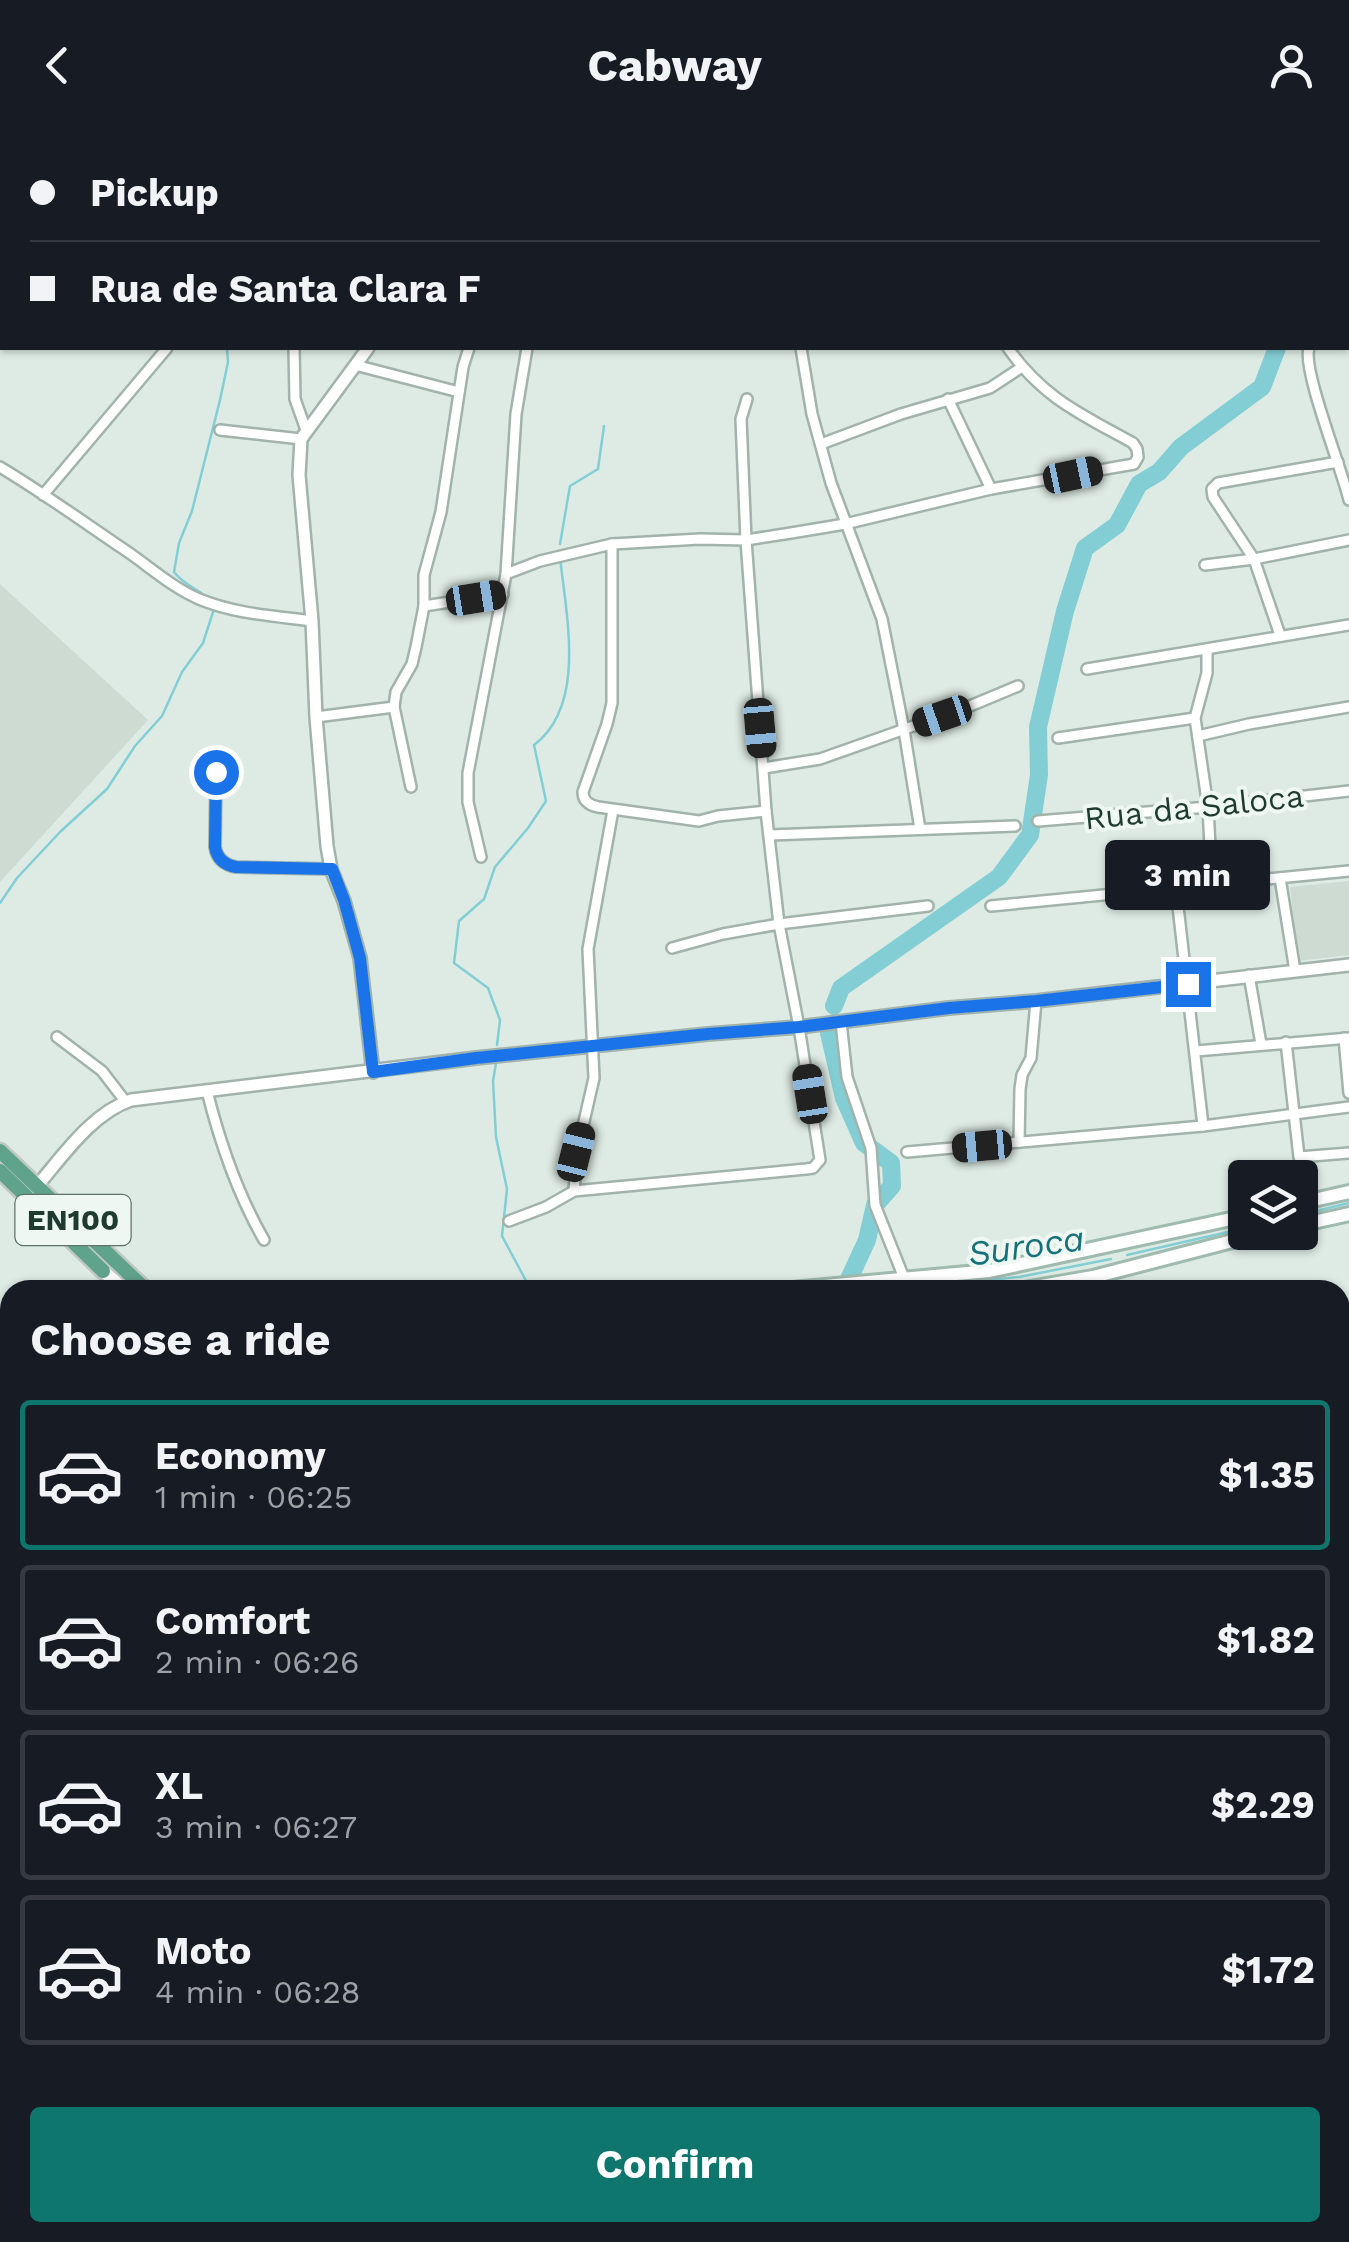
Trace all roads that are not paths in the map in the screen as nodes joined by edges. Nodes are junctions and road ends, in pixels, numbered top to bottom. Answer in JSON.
{"nodes":[{"id":1,"x":164,"y":350,"type":"edge"},
{"id":2,"x":294,"y":350,"type":"edge"},
{"id":3,"x":366,"y":350,"type":"edge"},
{"id":4,"x":469,"y":350,"type":"edge"},
{"id":5,"x":526,"y":350,"type":"edge"},
{"id":6,"x":800,"y":350,"type":"edge"},
{"id":7,"x":1009,"y":350,"type":"edge"},
{"id":8,"x":1308,"y":350,"type":"edge"},
{"id":9,"x":355,"y":365,"type":"junction"},
{"id":10,"x":1022,"y":367,"type":"junction"},
{"id":11,"x":459,"y":392,"type":"junction"},
{"id":12,"x":948,"y":399,"type":"junction"},
{"id":13,"x":748,"y":400,"type":"dead end"},
{"id":14,"x":220,"y":430,"type":"dead end"},
{"id":15,"x":304,"y":435,"type":"junction"},
{"id":16,"x":821,"y":444,"type":"junction"},
{"id":17,"x":1338,"y":462,"type":"junction"},
{"id":18,"x":0,"y":468,"type":"edge"},
{"id":19,"x":1347,"y":479,"type":"edge"},
{"id":20,"x":991,"y":489,"type":"junction"},
{"id":21,"x":42,"y":494,"type":"junction"},
{"id":22,"x":1349,"y":500,"type":"edge"},
{"id":23,"x":845,"y":524,"type":"junction"},
{"id":24,"x":746,"y":540,"type":"junction"},
{"id":25,"x":1349,"y":540,"type":"edge"},
{"id":26,"x":612,"y":544,"type":"junction"},
{"id":27,"x":1254,"y":559,"type":"junction"},
{"id":28,"x":1206,"y":565,"type":"dead end"},
{"id":29,"x":506,"y":574,"type":"junction"},
{"id":30,"x":503,"y":594,"type":"junction"},
{"id":31,"x":424,"y":606,"type":"junction"},
{"id":32,"x":312,"y":621,"type":"junction"},
{"id":33,"x":1349,"y":625,"type":"edge"},
{"id":34,"x":1280,"y":635,"type":"junction"},
{"id":35,"x":1207,"y":650,"type":"junction"},
{"id":36,"x":1088,"y":669,"type":"dead end"},
{"id":37,"x":1018,"y":686,"type":"dead end"},
{"id":38,"x":394,"y":707,"type":"junction"},
{"id":39,"x":1349,"y":707,"type":"edge"},
{"id":40,"x":316,"y":717,"type":"junction"},
{"id":41,"x":1195,"y":718,"type":"junction"},
{"id":42,"x":904,"y":730,"type":"junction"},
{"id":43,"x":1198,"y":736,"type":"junction"},
{"id":44,"x":1058,"y":738,"type":"dead end"},
{"id":45,"x":764,"y":768,"type":"junction"},
{"id":46,"x":216,"y":772,"type":"dead end"},
{"id":47,"x":411,"y":787,"type":"dead end"},
{"id":48,"x":1349,"y":791,"type":"edge"},
{"id":49,"x":1208,"y":807,"type":"junction"},
{"id":50,"x":614,"y":810,"type":"junction"},
{"id":51,"x":766,"y":811,"type":"junction"},
{"id":52,"x":1038,"y":821,"type":"dead end"},
{"id":53,"x":1014,"y":826,"type":"dead end"},
{"id":54,"x":920,"y":830,"type":"junction"},
{"id":55,"x":770,"y":835,"type":"junction"},
{"id":56,"x":481,"y":858,"type":"dead end"},
{"id":57,"x":332,"y":869,"type":"junction"},
{"id":58,"x":1349,"y":870,"type":"edge"},
{"id":59,"x":1280,"y":878,"type":"junction"},
{"id":60,"x":1212,"y":886,"type":"junction"},
{"id":61,"x":1176,"y":889,"type":"junction"},
{"id":62,"x":928,"y":906,"type":"dead end"},
{"id":63,"x":991,"y":906,"type":"dead end"},
{"id":64,"x":779,"y":924,"type":"junction"},
{"id":65,"x":672,"y":948,"type":"dead end"},
{"id":66,"x":1349,"y":965,"type":"edge"},
{"id":67,"x":1295,"y":971,"type":"junction"},
{"id":68,"x":1248,"y":975,"type":"junction"},
{"id":69,"x":1188,"y":984,"type":"junction"},
{"id":70,"x":1036,"y":1001,"type":"junction"},
{"id":71,"x":841,"y":1022,"type":"junction"},
{"id":72,"x":799,"y":1027,"type":"junction"},
{"id":73,"x":57,"y":1036,"type":"dead end"},
{"id":74,"x":1346,"y":1038,"type":"edge"},
{"id":75,"x":1286,"y":1042,"type":"junction"},
{"id":76,"x":1261,"y":1044,"type":"junction"},
{"id":77,"x":594,"y":1048,"type":"junction"},
{"id":78,"x":1196,"y":1051,"type":"junction"},
{"id":79,"x":373,"y":1072,"type":"junction"},
{"id":80,"x":207,"y":1091,"type":"junction"},
{"id":81,"x":1349,"y":1092,"type":"edge"},
{"id":82,"x":124,"y":1102,"type":"junction"},
{"id":83,"x":1349,"y":1107,"type":"edge"},
{"id":84,"x":1293,"y":1114,"type":"junction"},
{"id":85,"x":1203,"y":1126,"type":"junction"},
{"id":86,"x":1019,"y":1142,"type":"junction"},
{"id":87,"x":0,"y":1151,"type":"edge"},
{"id":88,"x":907,"y":1152,"type":"dead end"},
{"id":89,"x":1349,"y":1153,"type":"edge"},
{"id":90,"x":0,"y":1170,"type":"edge"},
{"id":91,"x":37,"y":1186,"type":"junction"},
{"id":92,"x":574,"y":1191,"type":"junction"},
{"id":93,"x":1349,"y":1192,"type":"edge"},
{"id":94,"x":1318,"y":1199,"type":"edge"},
{"id":95,"x":1349,"y":1214,"type":"edge"},
{"id":96,"x":1228,"y":1220,"type":"edge"},
{"id":97,"x":1318,"y":1220,"type":"edge"},
{"id":98,"x":508,"y":1221,"type":"dead end"},
{"id":99,"x":264,"y":1240,"type":"dead end"},
{"id":100,"x":1228,"y":1242,"type":"edge"},
{"id":101,"x":1117,"y":1244,"type":"junction"},
{"id":102,"x":1125,"y":1269,"type":"junction"},
{"id":103,"x":103,"y":1270,"type":"joint"},
{"id":104,"x":904,"y":1278,"type":"junction"},
{"id":105,"x":112,"y":1280,"type":"edge"},
{"id":106,"x":136,"y":1280,"type":"edge"},
{"id":107,"x":884,"y":1280,"type":"edge"},
{"id":108,"x":1069,"y":1280,"type":"edge"}],
"edges":[{"from":1,"to":21,"type":"street"},
{"from":2,"to":15,"type":"street"},
{"from":3,"to":9,"type":"street"},
{"from":4,"to":11,"type":"street"},
{"from":5,"to":29,"type":"street"},
{"from":6,"to":16,"type":"street"},
{"from":7,"to":10,"type":"street"},
{"from":8,"to":17,"type":"street"},
{"from":9,"to":11,"type":"street"},
{"from":9,"to":15,"type":"street"},
{"from":10,"to":12,"type":"street"},
{"from":10,"to":20,"type":"street"},
{"from":11,"to":31,"type":"street"},
{"from":12,"to":16,"type":"street"},
{"from":12,"to":20,"type":"street"},
{"from":13,"to":24,"type":"street"},
{"from":14,"to":15,"type":"street"},
{"from":15,"to":32,"type":"street"},
{"from":16,"to":23,"type":"street"},
{"from":17,"to":19,"type":"street"},
{"from":17,"to":27,"type":"street"},
{"from":18,"to":21,"type":"street"},
{"from":19,"to":22,"type":"street"},
{"from":20,"to":23,"type":"street"},
{"from":21,"to":32,"type":"street"},
{"from":23,"to":24,"type":"street"},
{"from":23,"to":42,"type":"street"},
{"from":24,"to":26,"type":"street"},
{"from":24,"to":45,"type":"street"},
{"from":25,"to":27,"type":"street"},
{"from":26,"to":29,"type":"street"},
{"from":26,"to":50,"type":"street"},
{"from":27,"to":28,"type":"street"},
{"from":27,"to":34,"type":"street"},
{"from":29,"to":30,"type":"street"},
{"from":30,"to":31,"type":"street"},
{"from":30,"to":56,"type":"street"},
{"from":31,"to":38,"type":"street"},
{"from":32,"to":40,"type":"street"},
{"from":33,"to":34,"type":"street"},
{"from":34,"to":35,"type":"street"},
{"from":35,"to":36,"type":"street"},
{"from":35,"to":41,"type":"street"},
{"from":37,"to":42,"type":"street"},
{"from":38,"to":40,"type":"street"},
{"from":38,"to":47,"type":"street"},
{"from":39,"to":43,"type":"street"},
{"from":40,"to":57,"type":"street"},
{"from":41,"to":43,"type":"street"},
{"from":41,"to":44,"type":"street"},
{"from":42,"to":45,"type":"street"},
{"from":42,"to":54,"type":"street"},
{"from":43,"to":49,"type":"street"},
{"from":45,"to":51,"type":"street"},
{"from":46,"to":57,"type":"street"},
{"from":48,"to":49,"type":"street","name":"Rua da Saloca"},
{"from":49,"to":52,"type":"street","name":"Rua da Saloca"},
{"from":49,"to":60,"type":"street"},
{"from":50,"to":51,"type":"street"},
{"from":50,"to":77,"type":"street"},
{"from":51,"to":55,"type":"street"},
{"from":53,"to":54,"type":"street"},
{"from":54,"to":55,"type":"street"},
{"from":55,"to":64,"type":"street"},
{"from":57,"to":79,"type":"street"},
{"from":58,"to":59,"type":"street"},
{"from":59,"to":60,"type":"street"},
{"from":59,"to":67,"type":"street"},
{"from":60,"to":61,"type":"street"},
{"from":61,"to":63,"type":"street"},
{"from":61,"to":69,"type":"street"},
{"from":62,"to":64,"type":"street"},
{"from":64,"to":65,"type":"street"},
{"from":64,"to":72,"type":"street"},
{"from":66,"to":67,"type":"street"},
{"from":67,"to":68,"type":"street"},
{"from":68,"to":69,"type":"street"},
{"from":68,"to":76,"type":"street"},
{"from":69,"to":70,"type":"street"},
{"from":69,"to":78,"type":"street"},
{"from":70,"to":71,"type":"street"},
{"from":70,"to":86,"type":"street"},
{"from":71,"to":72,"type":"street"},
{"from":71,"to":104,"type":"street"},
{"from":72,"to":77,"type":"street"},
{"from":72,"to":92,"type":"street"},
{"from":73,"to":82,"type":"street"},
{"from":74,"to":75,"type":"street"},
{"from":74,"to":81,"type":"street"},
{"from":75,"to":76,"type":"street"},
{"from":75,"to":84,"type":"street"},
{"from":76,"to":78,"type":"street"},
{"from":77,"to":79,"type":"street"},
{"from":77,"to":92,"type":"street"},
{"from":78,"to":85,"type":"street"},
{"from":79,"to":80,"type":"street"},
{"from":80,"to":82,"type":"street"},
{"from":80,"to":99,"type":"street"},
{"from":82,"to":91,"type":"street"},
{"from":83,"to":84,"type":"street"},
{"from":84,"to":85,"type":"street"},
{"from":84,"to":89,"type":"street"},
{"from":85,"to":86,"type":"street"},
{"from":86,"to":88,"type":"street"},
{"from":87,"to":91,"type":"main road","number":"EN100"},
{"from":90,"to":103,"type":"main road","number":"EN100"},
{"from":91,"to":106,"type":"main road","number":"EN100"},
{"from":92,"to":98,"type":"street"},
{"from":93,"to":94,"type":"main road"},
{"from":95,"to":97,"type":"main road"},
{"from":96,"to":101,"type":"main road"},
{"from":100,"to":102,"type":"main road"},
{"from":101,"to":102,"type":"main road"},
{"from":101,"to":104,"type":"main road"},
{"from":102,"to":108,"type":"main road"},
{"from":103,"to":105,"type":"main road"},
{"from":104,"to":107,"type":"main road"}]}
